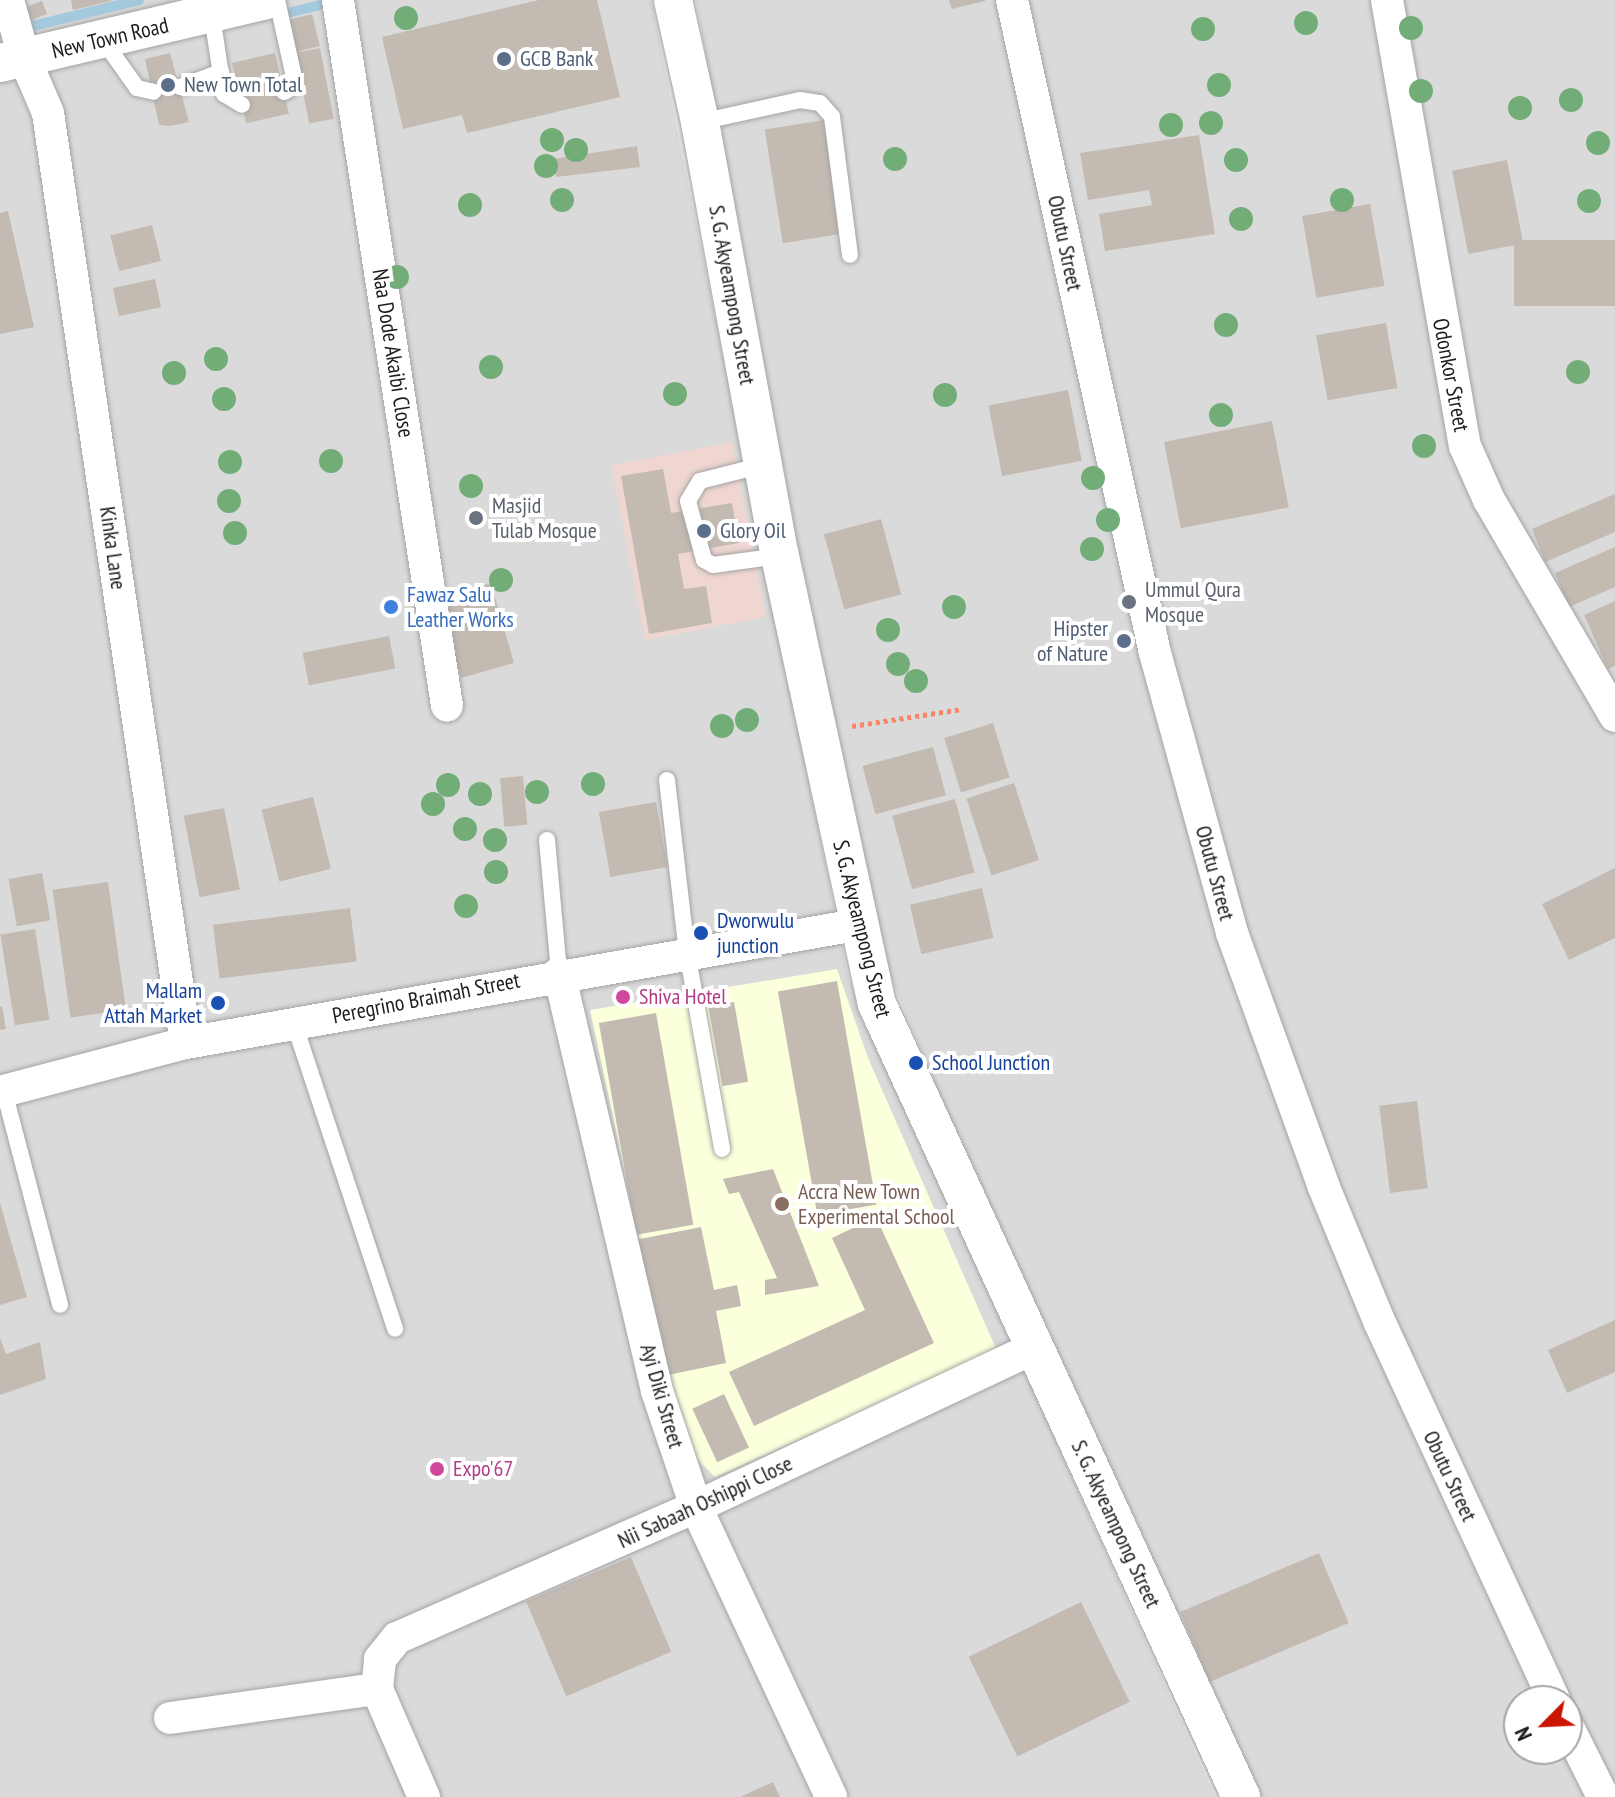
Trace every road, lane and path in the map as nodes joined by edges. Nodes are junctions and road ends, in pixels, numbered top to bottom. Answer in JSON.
{"nodes":[{"id":1,"x":8,"y":0,"type":"edge"},
{"id":2,"x":266,"y":0,"type":"edge"},
{"id":3,"x":277,"y":0,"type":"edge"},
{"id":4,"x":338,"y":0,"type":"edge"},
{"id":5,"x":673,"y":0,"type":"edge"},
{"id":6,"x":1012,"y":0,"type":"edge"},
{"id":7,"x":1387,"y":0,"type":"edge"},
{"id":8,"x":212,"y":16,"type":"junction"},
{"id":9,"x":102,"y":39,"type":"junction"},
{"id":10,"x":12,"y":60,"type":"edge"},
{"id":11,"x":221,"y":72,"type":"junction"},
{"id":12,"x":180,"y":87,"type":"dead end"},
{"id":13,"x":154,"y":92,"type":"dead end"},
{"id":14,"x":284,"y":92,"type":"dead end"},
{"id":15,"x":242,"y":105,"type":"dead end"},
{"id":16,"x":700,"y":122,"type":"junction"},
{"id":17,"x":850,"y":255,"type":"dead end"},
{"id":18,"x":763,"y":465,"type":"junction"},
{"id":19,"x":780,"y":556,"type":"junction"},
{"id":20,"x":447,"y":706,"type":"dead end"},
{"id":21,"x":962,"y":709,"type":"dead end"},
{"id":22,"x":1615,"y":716,"type":"edge"},
{"id":23,"x":817,"y":732,"type":"junction"},
{"id":24,"x":667,"y":780,"type":"dead end"},
{"id":25,"x":547,"y":840,"type":"dead end"},
{"id":26,"x":856,"y":925,"type":"junction"},
{"id":27,"x":687,"y":952,"type":"junction"},
{"id":28,"x":559,"y":973,"type":"junction"},
{"id":29,"x":294,"y":1023,"type":"junction"},
{"id":30,"x":186,"y":1043,"type":"junction"},
{"id":31,"x":2,"y":1092,"type":"edge"},
{"id":32,"x":722,"y":1149,"type":"dead end"},
{"id":33,"x":60,"y":1305,"type":"dead end"},
{"id":34,"x":395,"y":1329,"type":"dead end"},
{"id":35,"x":1034,"y":1348,"type":"junction"},
{"id":36,"x":696,"y":1507,"type":"junction"},
{"id":37,"x":378,"y":1674,"type":"junction"},
{"id":38,"x":1548,"y":1685,"type":"edge"},
{"id":39,"x":170,"y":1718,"type":"dead end"},
{"id":40,"x":1583,"y":1757,"type":"edge"},
{"id":41,"x":424,"y":1797,"type":"edge"},
{"id":42,"x":831,"y":1797,"type":"edge"},
{"id":43,"x":1241,"y":1797,"type":"edge"},
{"id":44,"x":1603,"y":1797,"type":"edge"}],
"edges":[{"from":1,"to":10,"type":"street","name":"Kinka Lane"},
{"from":2,"to":8,"type":"street","name":"New Town Road"},
{"from":3,"to":14,"type":"lane"},
{"from":4,"to":20,"type":"street","name":"Naa Dode Akaibi Close"},
{"from":5,"to":16,"type":"street","name":"S. G. Akyeampong Street"},
{"from":6,"to":38,"type":"street","name":"Obutu Street"},
{"from":7,"to":22,"type":"street","name":"Odonkor Street"},
{"from":8,"to":9,"type":"street","name":"New Town Road"},
{"from":8,"to":11,"type":"lane"},
{"from":9,"to":10,"type":"street","name":"New Town Road"},
{"from":9,"to":13,"type":"lane"},
{"from":10,"to":30,"type":"street","name":"Kinka Lane"},
{"from":11,"to":12,"type":"lane"},
{"from":11,"to":15,"type":"lane"},
{"from":16,"to":17,"type":"lane"},
{"from":16,"to":18,"type":"street","name":"S. G. Akyeampong Street"},
{"from":18,"to":19,"type":"street","name":"S. G. Akyeampong Street"},
{"from":18,"to":19,"type":"lane"},
{"from":19,"to":23,"type":"street","name":"S. G. Akyeampong Street"},
{"from":21,"to":23,"type":"path"},
{"from":23,"to":26,"type":"street","name":"S. G. Akyeampong Street"},
{"from":24,"to":27,"type":"lane"},
{"from":25,"to":28,"type":"lane"},
{"from":26,"to":27,"type":"street","name":"Peregrino Braimah Street"},
{"from":26,"to":35,"type":"street","name":"S. G. Akyeampong Street"},
{"from":27,"to":28,"type":"street","name":"Peregrino Braimah Street"},
{"from":27,"to":32,"type":"lane"},
{"from":28,"to":29,"type":"street","name":"Peregrino Braimah Street"},
{"from":28,"to":36,"type":"street","name":"Ayi Diki Street"},
{"from":29,"to":30,"type":"street","name":"Peregrino Braimah Street"},
{"from":29,"to":34,"type":"lane"},
{"from":30,"to":31,"type":"street","name":"Peregrino Braimah Street"},
{"from":31,"to":33,"type":"lane"},
{"from":35,"to":36,"type":"street","name":"Nii Sabaah Oshippi Close"},
{"from":35,"to":43,"type":"street","name":"S. G. Akyeampong Street"},
{"from":36,"to":37,"type":"street","name":"Nii Sabaah Oshippi Close"},
{"from":36,"to":42,"type":"street","name":"Ayi Diki Street"},
{"from":37,"to":39,"type":"street"},
{"from":37,"to":41,"type":"street"},
{"from":40,"to":44,"type":"street"}]}
